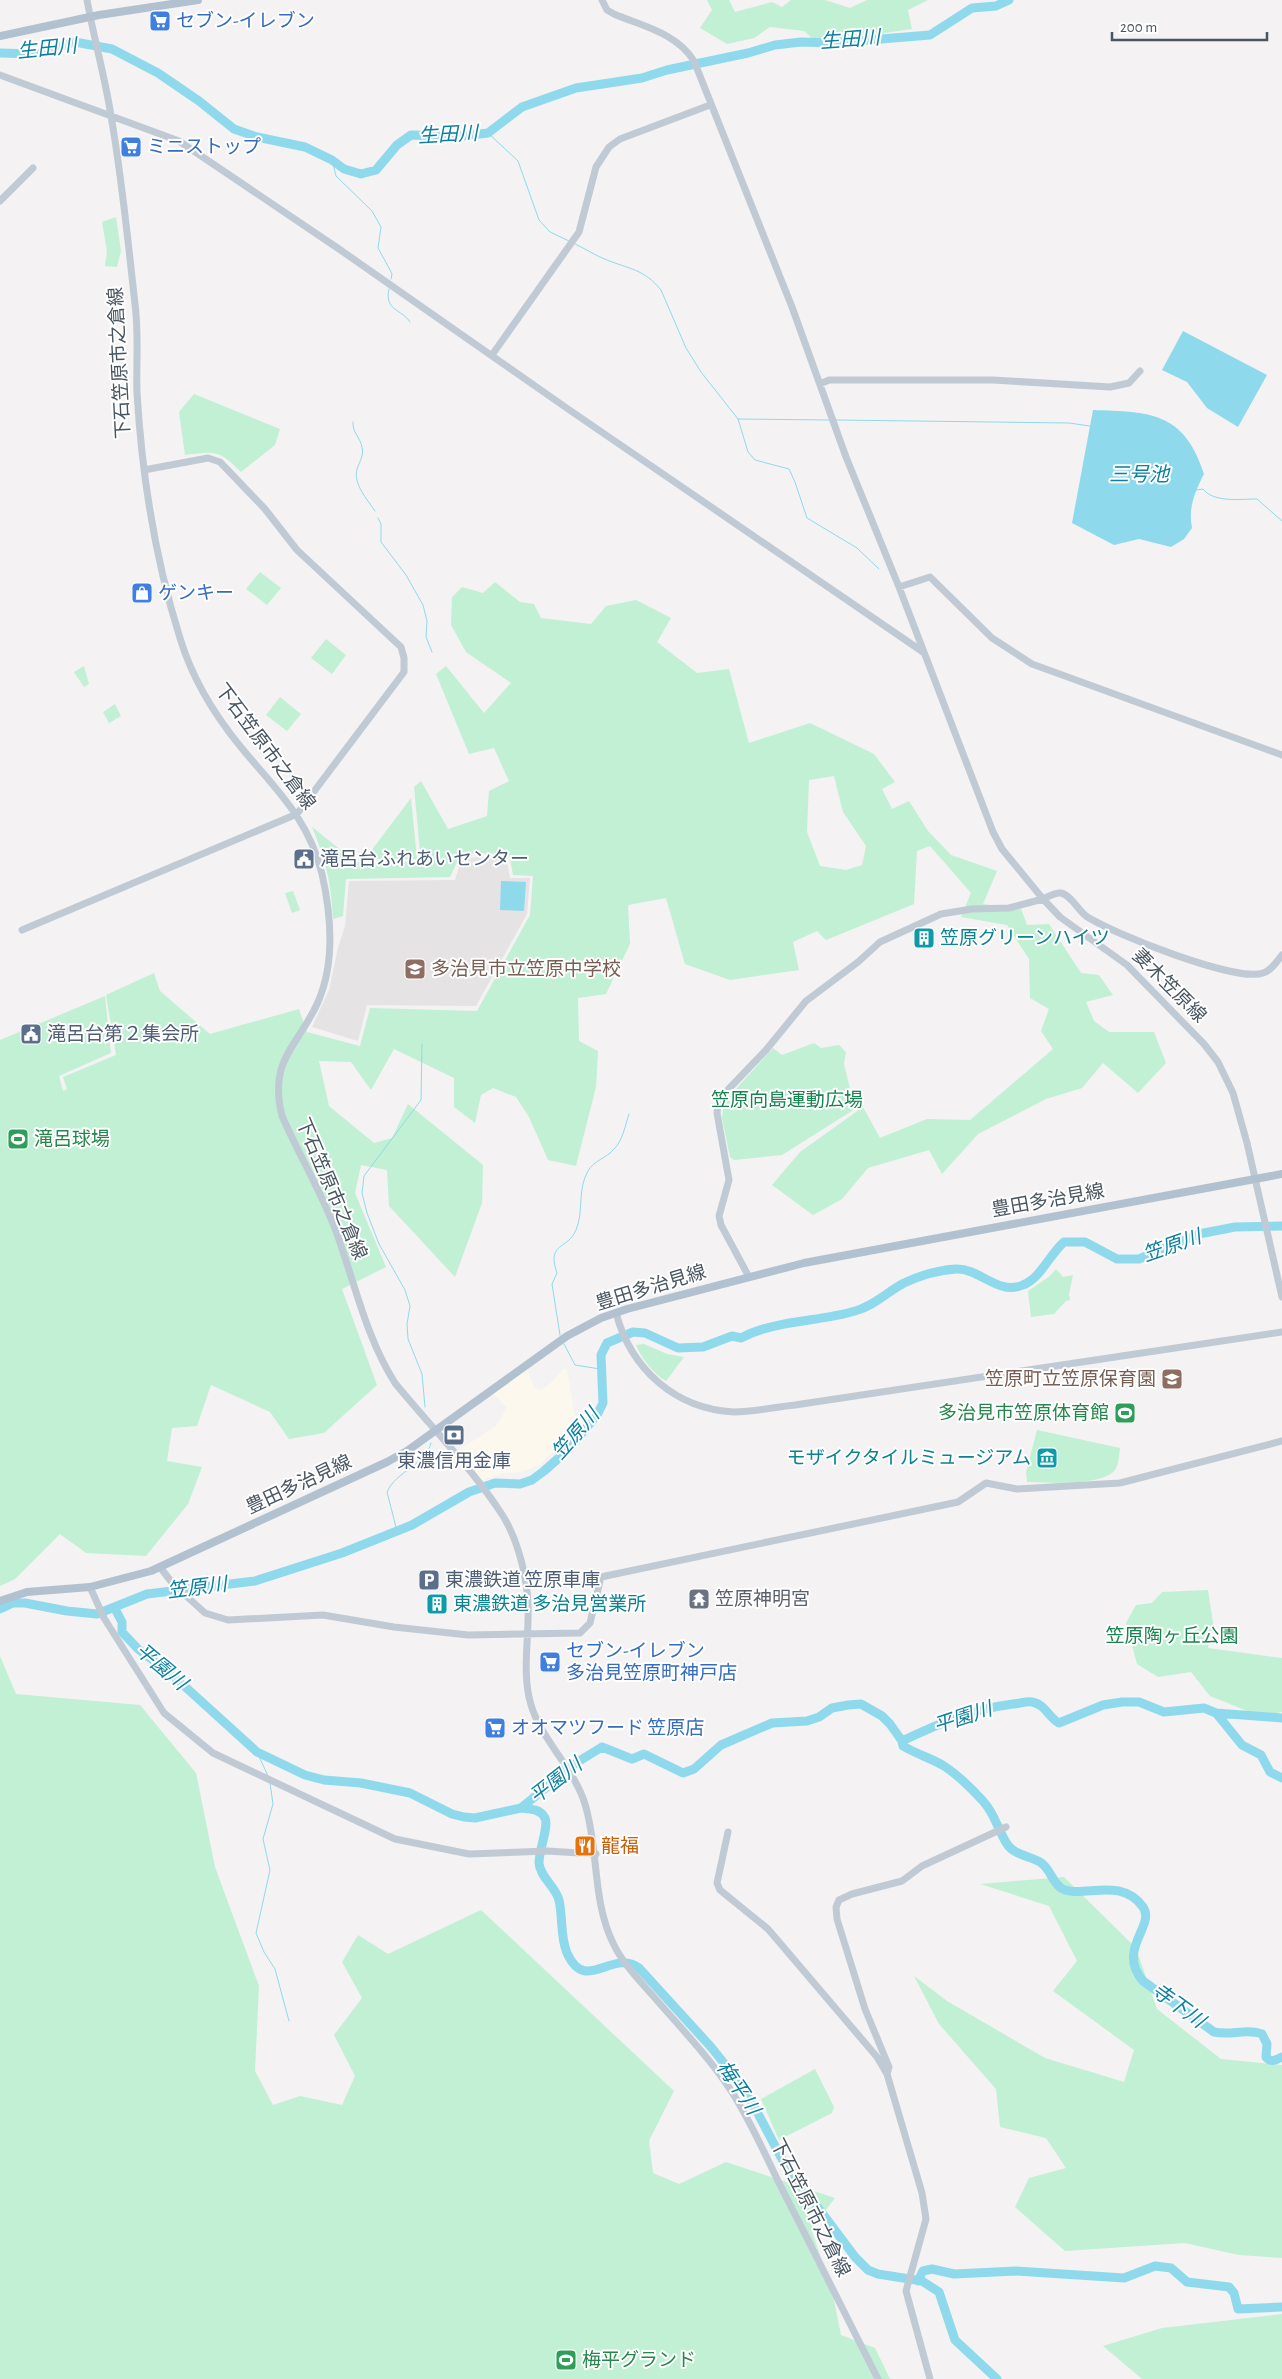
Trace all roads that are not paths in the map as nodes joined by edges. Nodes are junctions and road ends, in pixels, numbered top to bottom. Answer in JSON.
{"nodes":[{"id":1,"x":87,"y":0,"type":"edge"},
{"id":2,"x":198,"y":0,"type":"edge"},
{"id":3,"x":602,"y":0,"type":"edge"},
{"id":4,"x":90,"y":17,"type":"junction"},
{"id":5,"x":0,"y":36,"type":"edge"},
{"id":6,"x":0,"y":75,"type":"edge"},
{"id":7,"x":710,"y":105,"type":"junction"},
{"id":8,"x":111,"y":116,"type":"junction"},
{"id":9,"x":33,"y":168,"type":"dead end"},
{"id":10,"x":0,"y":201,"type":"edge"},
{"id":11,"x":492,"y":355,"type":"junction"},
{"id":12,"x":1140,"y":371,"type":"dead end"},
{"id":13,"x":820,"y":384,"type":"junction"},
{"id":14,"x":144,"y":470,"type":"junction"},
{"id":15,"x":899,"y":587,"type":"junction"},
{"id":16,"x":924,"y":652,"type":"junction"},
{"id":17,"x":1282,"y":755,"type":"edge"},
{"id":18,"x":297,"y":814,"type":"junction"},
{"id":19,"x":1043,"y":898,"type":"junction"},
{"id":20,"x":22,"y":930,"type":"dead end"},
{"id":21,"x":1282,"y":954,"type":"edge"},
{"id":22,"x":1282,"y":1174,"type":"edge"},
{"id":23,"x":1256,"y":1179,"type":"junction"},
{"id":24,"x":749,"y":1276,"type":"junction"},
{"id":25,"x":1282,"y":1297,"type":"edge"},
{"id":26,"x":616,"y":1313,"type":"junction"},
{"id":27,"x":1282,"y":1332,"type":"edge"},
{"id":28,"x":435,"y":1432,"type":"junction"},
{"id":29,"x":1282,"y":1441,"type":"edge"},
{"id":30,"x":160,"y":1567,"type":"junction"},
{"id":31,"x":90,"y":1587,"type":"junction"},
{"id":32,"x":0,"y":1601,"type":"edge"},
{"id":33,"x":527,"y":1635,"type":"junction"},
{"id":34,"x":1006,"y":1826,"type":"dead end"},
{"id":35,"x":728,"y":1832,"type":"dead end"},
{"id":36,"x":596,"y":1854,"type":"junction"},
{"id":37,"x":887,"y":2074,"type":"junction"},
{"id":38,"x":878,"y":2379,"type":"edge"},
{"id":39,"x":930,"y":2379,"type":"edge"}],
"edges":[{"from":1,"to":4,"type":"street","name":"下石笠原市之倉線"},
{"from":2,"to":4,"type":"main road"},
{"from":3,"to":7,"type":"street"},
{"from":4,"to":5,"type":"main road"},
{"from":4,"to":8,"type":"street","name":"下石笠原市之倉線"},
{"from":6,"to":8,"type":"street"},
{"from":7,"to":11,"type":"street"},
{"from":7,"to":13,"type":"street"},
{"from":8,"to":11,"type":"street"},
{"from":8,"to":14,"type":"street","name":"下石笠原市之倉線"},
{"from":9,"to":10,"type":"street"},
{"from":11,"to":16,"type":"street"},
{"from":12,"to":13,"type":"street"},
{"from":13,"to":15,"type":"street"},
{"from":14,"to":18,"type":"street","name":"下石笠原市之倉線"},
{"from":14,"to":18,"type":"street"},
{"from":15,"to":16,"type":"street"},
{"from":15,"to":17,"type":"street"},
{"from":16,"to":19,"type":"street"},
{"from":18,"to":20,"type":"street"},
{"from":18,"to":28,"type":"street","name":"下石笠原市之倉線"},
{"from":19,"to":21,"type":"street","name":"妻木笠原線"},
{"from":19,"to":23,"type":"street","name":"妻木笠原線"},
{"from":19,"to":24,"type":"street"},
{"from":22,"to":23,"type":"main road","name":"豊田多治見線"},
{"from":23,"to":24,"type":"main road","name":"豊田多治見線"},
{"from":23,"to":25,"type":"street","name":"妻木笠原線"},
{"from":24,"to":26,"type":"main road","name":"豊田多治見線"},
{"from":26,"to":27,"type":"street"},
{"from":26,"to":28,"type":"main road","name":"豊田多治見線"},
{"from":28,"to":30,"type":"main road","name":"豊田多治見線"},
{"from":28,"to":33,"type":"street","name":"下石笠原市之倉線"},
{"from":29,"to":33,"type":"street"},
{"from":30,"to":31,"type":"main road","name":"豊田多治見線"},
{"from":30,"to":33,"type":"street"},
{"from":31,"to":32,"type":"main road","name":"豊田多治見線"},
{"from":31,"to":36,"type":"street"},
{"from":33,"to":36,"type":"street","name":"下石笠原市之倉線"},
{"from":34,"to":37,"type":"street"},
{"from":35,"to":37,"type":"street"},
{"from":36,"to":38,"type":"street","name":"下石笠原市之倉線"},
{"from":37,"to":39,"type":"street"}]}
